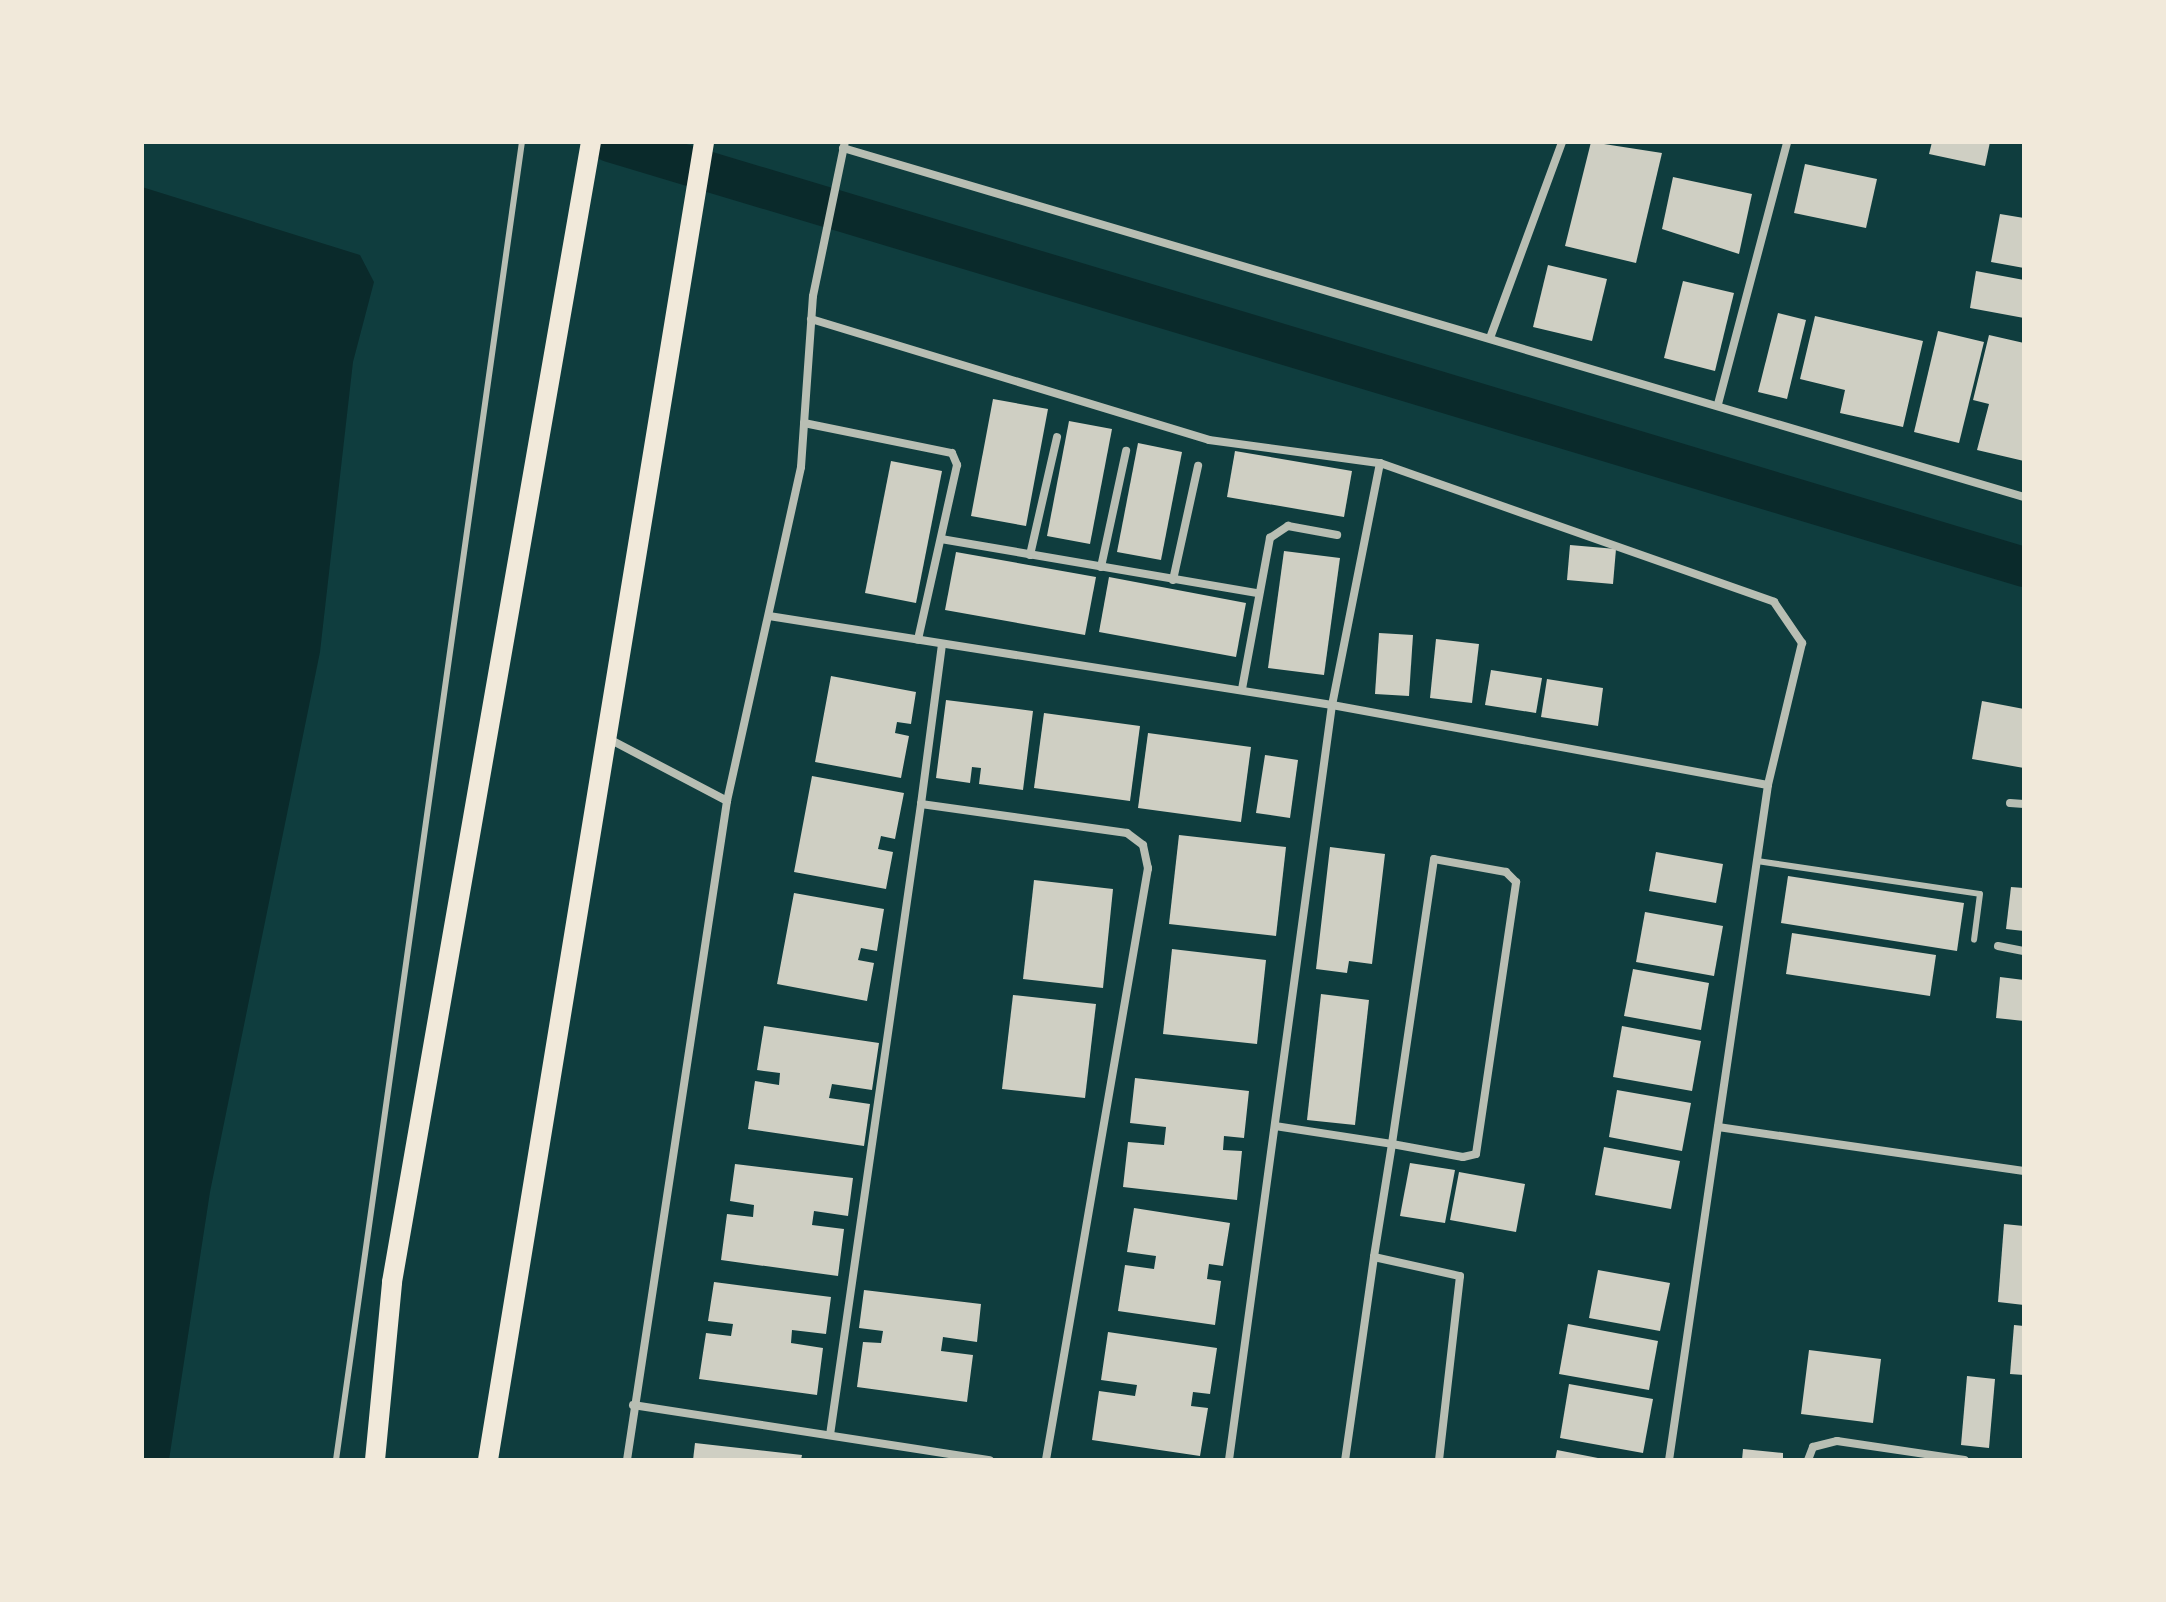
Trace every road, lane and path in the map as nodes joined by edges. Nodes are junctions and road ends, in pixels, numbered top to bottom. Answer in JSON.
{"nodes":[{"id":1,"x":522,"y":142,"type":"edge"},
{"id":2,"x":591,"y":142,"type":"edge"},
{"id":3,"x":704,"y":142,"type":"edge"},
{"id":4,"x":1562,"y":142,"type":"edge"},
{"id":5,"x":1787,"y":142,"type":"edge"},
{"id":6,"x":844,"y":145,"type":"edge"},
{"id":7,"x":811,"y":319,"type":"junction"},
{"id":8,"x":1490,"y":338,"type":"junction"},
{"id":9,"x":1718,"y":404,"type":"junction"},
{"id":10,"x":804,"y":423,"type":"junction"},
{"id":11,"x":1057,"y":437,"type":"dead end"},
{"id":12,"x":1126,"y":451,"type":"dead end"},
{"id":13,"x":1380,"y":463,"type":"junction"},
{"id":14,"x":1198,"y":466,"type":"dead end"},
{"id":15,"x":2024,"y":497,"type":"edge"},
{"id":16,"x":1337,"y":535,"type":"dead end"},
{"id":17,"x":941,"y":539,"type":"junction"},
{"id":18,"x":1030,"y":555,"type":"junction"},
{"id":19,"x":1101,"y":567,"type":"junction"},
{"id":20,"x":1173,"y":580,"type":"junction"},
{"id":21,"x":1257,"y":593,"type":"junction"},
{"id":22,"x":769,"y":616,"type":"junction"},
{"id":23,"x":918,"y":640,"type":"junction"},
{"id":24,"x":942,"y":644,"type":"junction"},
{"id":25,"x":1242,"y":689,"type":"junction"},
{"id":26,"x":1332,"y":705,"type":"junction"},
{"id":27,"x":611,"y":740,"type":"junction"},
{"id":28,"x":1768,"y":785,"type":"junction"},
{"id":29,"x":727,"y":801,"type":"junction"},
{"id":30,"x":2010,"y":803,"type":"dead end"},
{"id":31,"x":921,"y":804,"type":"junction"},
{"id":32,"x":2024,"y":804,"type":"edge"},
{"id":33,"x":1757,"y":861,"type":"junction"},
{"id":34,"x":1974,"y":940,"type":"dead end"},
{"id":35,"x":1998,"y":946,"type":"dead end"},
{"id":36,"x":2024,"y":951,"type":"edge"},
{"id":37,"x":1275,"y":1126,"type":"junction"},
{"id":38,"x":1718,"y":1127,"type":"junction"},
{"id":39,"x":1392,"y":1144,"type":"junction"},
{"id":40,"x":2024,"y":1171,"type":"edge"},
{"id":41,"x":1374,"y":1257,"type":"junction"},
{"id":42,"x":633,"y":1405,"type":"junction"},
{"id":43,"x":830,"y":1435,"type":"junction"},
{"id":44,"x":336,"y":1460,"type":"edge"},
{"id":45,"x":375,"y":1460,"type":"edge"},
{"id":46,"x":488,"y":1460,"type":"edge"},
{"id":47,"x":627,"y":1460,"type":"edge"},
{"id":48,"x":990,"y":1460,"type":"edge"},
{"id":49,"x":1046,"y":1460,"type":"edge"},
{"id":50,"x":1229,"y":1460,"type":"edge"},
{"id":51,"x":1345,"y":1460,"type":"edge"},
{"id":52,"x":1439,"y":1460,"type":"edge"},
{"id":53,"x":1669,"y":1460,"type":"edge"},
{"id":54,"x":1808,"y":1460,"type":"edge"},
{"id":55,"x":1965,"y":1460,"type":"edge"}],
"edges":[{"from":1,"to":44,"type":"lane"},
{"from":2,"to":45,"type":"main road"},
{"from":3,"to":27,"type":"main road"},
{"from":4,"to":8,"type":"street"},
{"from":5,"to":9,"type":"street"},
{"from":6,"to":7,"type":"street"},
{"from":6,"to":8,"type":"street"},
{"from":7,"to":10,"type":"street"},
{"from":7,"to":13,"type":"street"},
{"from":8,"to":9,"type":"street"},
{"from":9,"to":15,"type":"street"},
{"from":10,"to":17,"type":"street"},
{"from":10,"to":22,"type":"street"},
{"from":11,"to":18,"type":"street"},
{"from":12,"to":19,"type":"street"},
{"from":13,"to":26,"type":"street"},
{"from":13,"to":28,"type":"street"},
{"from":14,"to":20,"type":"street"},
{"from":16,"to":21,"type":"street"},
{"from":17,"to":18,"type":"street"},
{"from":17,"to":23,"type":"street"},
{"from":18,"to":19,"type":"street"},
{"from":19,"to":20,"type":"street"},
{"from":20,"to":21,"type":"street"},
{"from":21,"to":25,"type":"street"},
{"from":22,"to":23,"type":"street"},
{"from":22,"to":29,"type":"street"},
{"from":23,"to":24,"type":"street"},
{"from":24,"to":25,"type":"street"},
{"from":24,"to":31,"type":"street"},
{"from":25,"to":26,"type":"street"},
{"from":26,"to":28,"type":"street"},
{"from":26,"to":37,"type":"street"},
{"from":27,"to":29,"type":"street"},
{"from":27,"to":46,"type":"main road"},
{"from":28,"to":33,"type":"street"},
{"from":29,"to":42,"type":"street"},
{"from":30,"to":32,"type":"street"},
{"from":31,"to":43,"type":"street"},
{"from":31,"to":49,"type":"street"},
{"from":33,"to":34,"type":"lane"},
{"from":33,"to":38,"type":"street"},
{"from":35,"to":36,"type":"street"},
{"from":37,"to":39,"type":"street"},
{"from":37,"to":50,"type":"street"},
{"from":38,"to":40,"type":"street"},
{"from":38,"to":53,"type":"street"},
{"from":39,"to":39,"type":"street"},
{"from":39,"to":41,"type":"street"},
{"from":41,"to":51,"type":"street"},
{"from":41,"to":52,"type":"street"},
{"from":42,"to":43,"type":"street"},
{"from":42,"to":47,"type":"street"},
{"from":43,"to":48,"type":"street"},
{"from":54,"to":55,"type":"street"}]}
